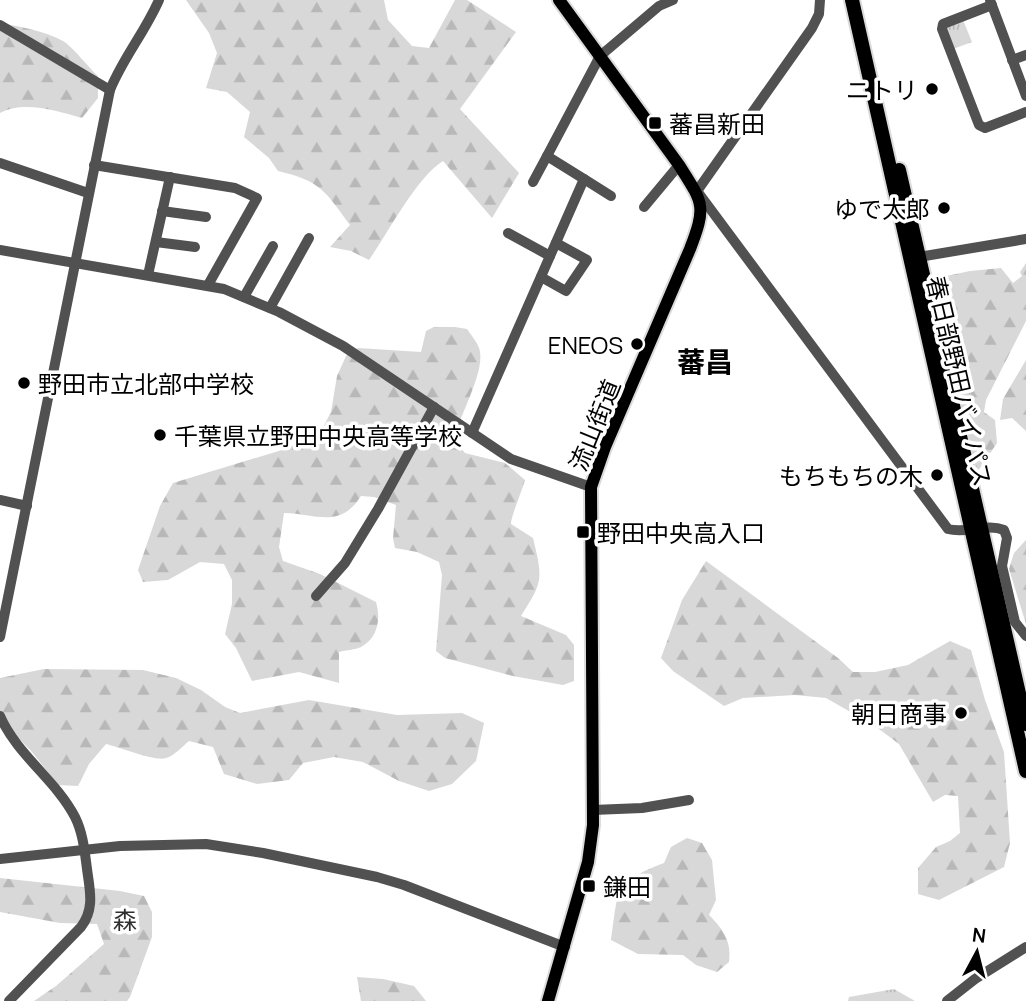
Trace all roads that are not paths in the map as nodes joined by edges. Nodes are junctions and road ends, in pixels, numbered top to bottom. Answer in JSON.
{"nodes":[{"id":1,"x":159,"y":0,"type":"edge"},
{"id":2,"x":559,"y":0,"type":"edge"},
{"id":3,"x":673,"y":0,"type":"edge"},
{"id":4,"x":820,"y":0,"type":"edge"},
{"id":5,"x":852,"y":0,"type":"edge"},
{"id":6,"x":859,"y":0,"type":"edge"},
{"id":7,"x":991,"y":2,"type":"edge"},
{"id":8,"x":0,"y":25,"type":"edge"},
{"id":9,"x":1026,"y":55,"type":"edge"},
{"id":10,"x":600,"y":56,"type":"junction"},
{"id":11,"x":1012,"y":60,"type":"junction"},
{"id":12,"x":110,"y":90,"type":"junction"},
{"id":13,"x":1026,"y":96,"type":"edge"},
{"id":14,"x":1026,"y":113,"type":"edge"},
{"id":15,"x":547,"y":156,"type":"junction"},
{"id":16,"x":0,"y":163,"type":"edge"},
{"id":17,"x":94,"y":165,"type":"junction"},
{"id":18,"x":679,"y":165,"type":"junction"},
{"id":19,"x":170,"y":177,"type":"junction"},
{"id":20,"x":584,"y":179,"type":"junction"},
{"id":21,"x":533,"y":182,"type":"dead end"},
{"id":22,"x":697,"y":191,"type":"junction"},
{"id":23,"x":88,"y":193,"type":"junction"},
{"id":24,"x":611,"y":196,"type":"dead end"},
{"id":25,"x":644,"y":207,"type":"dead end"},
{"id":26,"x":162,"y":211,"type":"junction"},
{"id":27,"x":206,"y":217,"type":"dead end"},
{"id":28,"x":508,"y":233,"type":"dead end"},
{"id":29,"x":309,"y":238,"type":"dead end"},
{"id":30,"x":1026,"y":239,"type":"edge"},
{"id":31,"x":156,"y":242,"type":"junction"},
{"id":32,"x":556,"y":243,"type":"junction"},
{"id":33,"x":273,"y":246,"type":"dead end"},
{"id":34,"x":195,"y":247,"type":"dead end"},
{"id":35,"x":0,"y":250,"type":"edge"},
{"id":36,"x":550,"y":256,"type":"junction"},
{"id":37,"x":919,"y":257,"type":"junction"},
{"id":38,"x":75,"y":262,"type":"junction"},
{"id":39,"x":148,"y":275,"type":"junction"},
{"id":40,"x":541,"y":277,"type":"junction"},
{"id":41,"x":208,"y":285,"type":"junction"},
{"id":42,"x":244,"y":297,"type":"junction"},
{"id":43,"x":270,"y":308,"type":"junction"},
{"id":44,"x":434,"y":407,"type":"junction"},
{"id":45,"x":472,"y":433,"type":"junction"},
{"id":46,"x":591,"y":487,"type":"junction"},
{"id":47,"x":0,"y":500,"type":"edge"},
{"id":48,"x":27,"y":506,"type":"junction"},
{"id":49,"x":976,"y":530,"type":"junction"},
{"id":50,"x":316,"y":596,"type":"dead end"},
{"id":51,"x":1026,"y":635,"type":"edge"},
{"id":52,"x":0,"y":637,"type":"edge"},
{"id":53,"x":0,"y":716,"type":"edge"},
{"id":54,"x":1026,"y":724,"type":"edge"},
{"id":55,"x":1026,"y":771,"type":"edge"},
{"id":56,"x":689,"y":800,"type":"dead end"},
{"id":57,"x":593,"y":810,"type":"junction"},
{"id":58,"x":84,"y":850,"type":"junction"},
{"id":59,"x":0,"y":859,"type":"edge"},
{"id":60,"x":565,"y":947,"type":"junction"},
{"id":61,"x":1026,"y":947,"type":"edge"},
{"id":62,"x":9,"y":1001,"type":"edge"},
{"id":63,"x":548,"y":1001,"type":"edge"},
{"id":64,"x":947,"y":1001,"type":"edge"}],
"edges":[{"from":1,"to":12,"type":"street"},
{"from":2,"to":10,"type":"main road"},
{"from":3,"to":10,"type":"street"},
{"from":4,"to":22,"type":"street"},
{"from":5,"to":49,"type":"highway","name":"春日部野田バイパス"},
{"from":6,"to":37,"type":"highway","name":"春日部野田バイパス"},
{"from":7,"to":11,"type":"street"},
{"from":7,"to":14,"type":"street"},
{"from":8,"to":12,"type":"street"},
{"from":9,"to":11,"type":"street"},
{"from":10,"to":15,"type":"street"},
{"from":10,"to":18,"type":"main road"},
{"from":11,"to":13,"type":"street"},
{"from":12,"to":17,"type":"street"},
{"from":15,"to":20,"type":"street"},
{"from":15,"to":21,"type":"street"},
{"from":16,"to":23,"type":"street"},
{"from":17,"to":19,"type":"street"},
{"from":17,"to":23,"type":"street"},
{"from":18,"to":22,"type":"main road"},
{"from":18,"to":25,"type":"street"},
{"from":19,"to":26,"type":"street"},
{"from":19,"to":41,"type":"street"},
{"from":20,"to":24,"type":"street"},
{"from":20,"to":32,"type":"street"},
{"from":22,"to":46,"type":"main road","name":"流山街道"},
{"from":22,"to":49,"type":"street"},
{"from":23,"to":38,"type":"street"},
{"from":26,"to":27,"type":"street"},
{"from":26,"to":31,"type":"street"},
{"from":28,"to":36,"type":"street"},
{"from":29,"to":43,"type":"street"},
{"from":30,"to":37,"type":"street"},
{"from":31,"to":34,"type":"street"},
{"from":31,"to":39,"type":"street"},
{"from":32,"to":36,"type":"street"},
{"from":32,"to":40,"type":"street"},
{"from":33,"to":42,"type":"street"},
{"from":35,"to":38,"type":"street"},
{"from":36,"to":40,"type":"street"},
{"from":37,"to":49,"type":"highway","name":"春日部野田バイパス"},
{"from":38,"to":39,"type":"street"},
{"from":38,"to":48,"type":"street"},
{"from":39,"to":41,"type":"street"},
{"from":40,"to":45,"type":"street"},
{"from":41,"to":42,"type":"street"},
{"from":42,"to":43,"type":"street"},
{"from":43,"to":44,"type":"street"},
{"from":44,"to":45,"type":"street"},
{"from":44,"to":50,"type":"street"},
{"from":45,"to":46,"type":"street"},
{"from":46,"to":57,"type":"main road","name":"流山街道"},
{"from":47,"to":48,"type":"street"},
{"from":48,"to":52,"type":"street"},
{"from":49,"to":51,"type":"street"},
{"from":49,"to":54,"type":"highway","name":"春日部野田バイパス"},
{"from":49,"to":55,"type":"highway","name":"春日部野田バイパス"},
{"from":53,"to":58,"type":"street"},
{"from":56,"to":57,"type":"street"},
{"from":57,"to":60,"type":"main road","name":"流山街道"},
{"from":58,"to":59,"type":"street"},
{"from":58,"to":60,"type":"street"},
{"from":58,"to":62,"type":"street"},
{"from":60,"to":63,"type":"main road","name":"流山街道"},
{"from":61,"to":64,"type":"street"}]}
